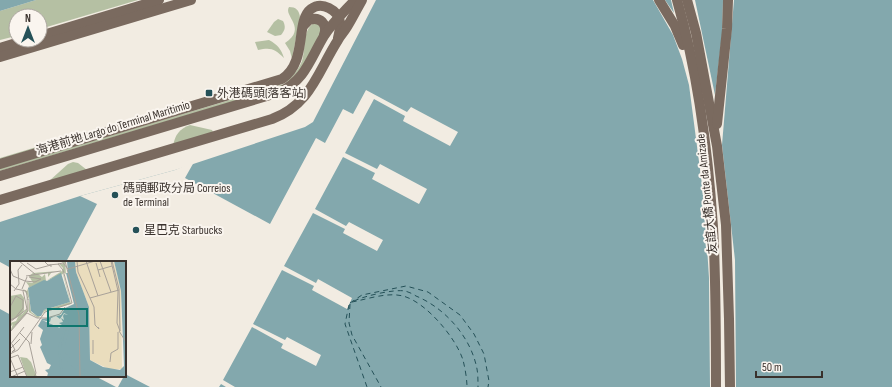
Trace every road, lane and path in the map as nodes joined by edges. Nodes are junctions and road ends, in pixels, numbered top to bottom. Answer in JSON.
{"nodes":[{"id":1,"x":159,"y":0,"type":"edge"},
{"id":2,"x":191,"y":0,"type":"edge"},
{"id":3,"x":354,"y":0,"type":"edge"},
{"id":4,"x":362,"y":0,"type":"edge"},
{"id":5,"x":659,"y":0,"type":"edge"},
{"id":6,"x":677,"y":0,"type":"edge"},
{"id":7,"x":687,"y":0,"type":"edge"},
{"id":8,"x":728,"y":0,"type":"edge"},
{"id":9,"x":339,"y":18,"type":"junction"},
{"id":10,"x":303,"y":27,"type":"junction"},
{"id":11,"x":48,"y":34,"type":"edge"},
{"id":12,"x":324,"y":36,"type":"junction"},
{"id":13,"x":338,"y":40,"type":"junction"},
{"id":14,"x":0,"y":57,"type":"edge"},
{"id":15,"x":696,"y":85,"type":"junction"},
{"id":16,"x":716,"y":146,"type":"junction"},
{"id":17,"x":0,"y":164,"type":"edge"},
{"id":18,"x":0,"y":176,"type":"edge"},
{"id":19,"x":0,"y":200,"type":"edge"},
{"id":20,"x":716,"y":387,"type":"edge"},
{"id":21,"x":730,"y":387,"type":"edge"}],
"edges":[{"from":1,"to":11,"type":"main road"},
{"from":2,"to":14,"type":"main road"},
{"from":3,"to":9,"type":"main road","name":"海港前地 Largo do Terminal Marítimio"},
{"from":4,"to":13,"type":"main road"},
{"from":5,"to":15,"type":"main road"},
{"from":6,"to":15,"type":"main road","name":"友誼大橋 Ponte da Amizade"},
{"from":7,"to":16,"type":"main road","name":"友誼大橋 Ponte da Amizade"},
{"from":8,"to":16,"type":"main road"},
{"from":9,"to":10,"type":"main road"},
{"from":9,"to":12,"type":"main road","name":"海港前地 Largo do Terminal Marítimio"},
{"from":9,"to":13,"type":"main road"},
{"from":10,"to":12,"type":"main road"},
{"from":10,"to":17,"type":"main road"},
{"from":12,"to":18,"type":"main road","name":"海港前地 Largo do Terminal Marítimio"},
{"from":13,"to":19,"type":"main road"},
{"from":15,"to":20,"type":"main road","name":"友誼大橋 Ponte da Amizade"},
{"from":16,"to":21,"type":"main road","name":"友誼大橋 Ponte da Amizade"}]}
